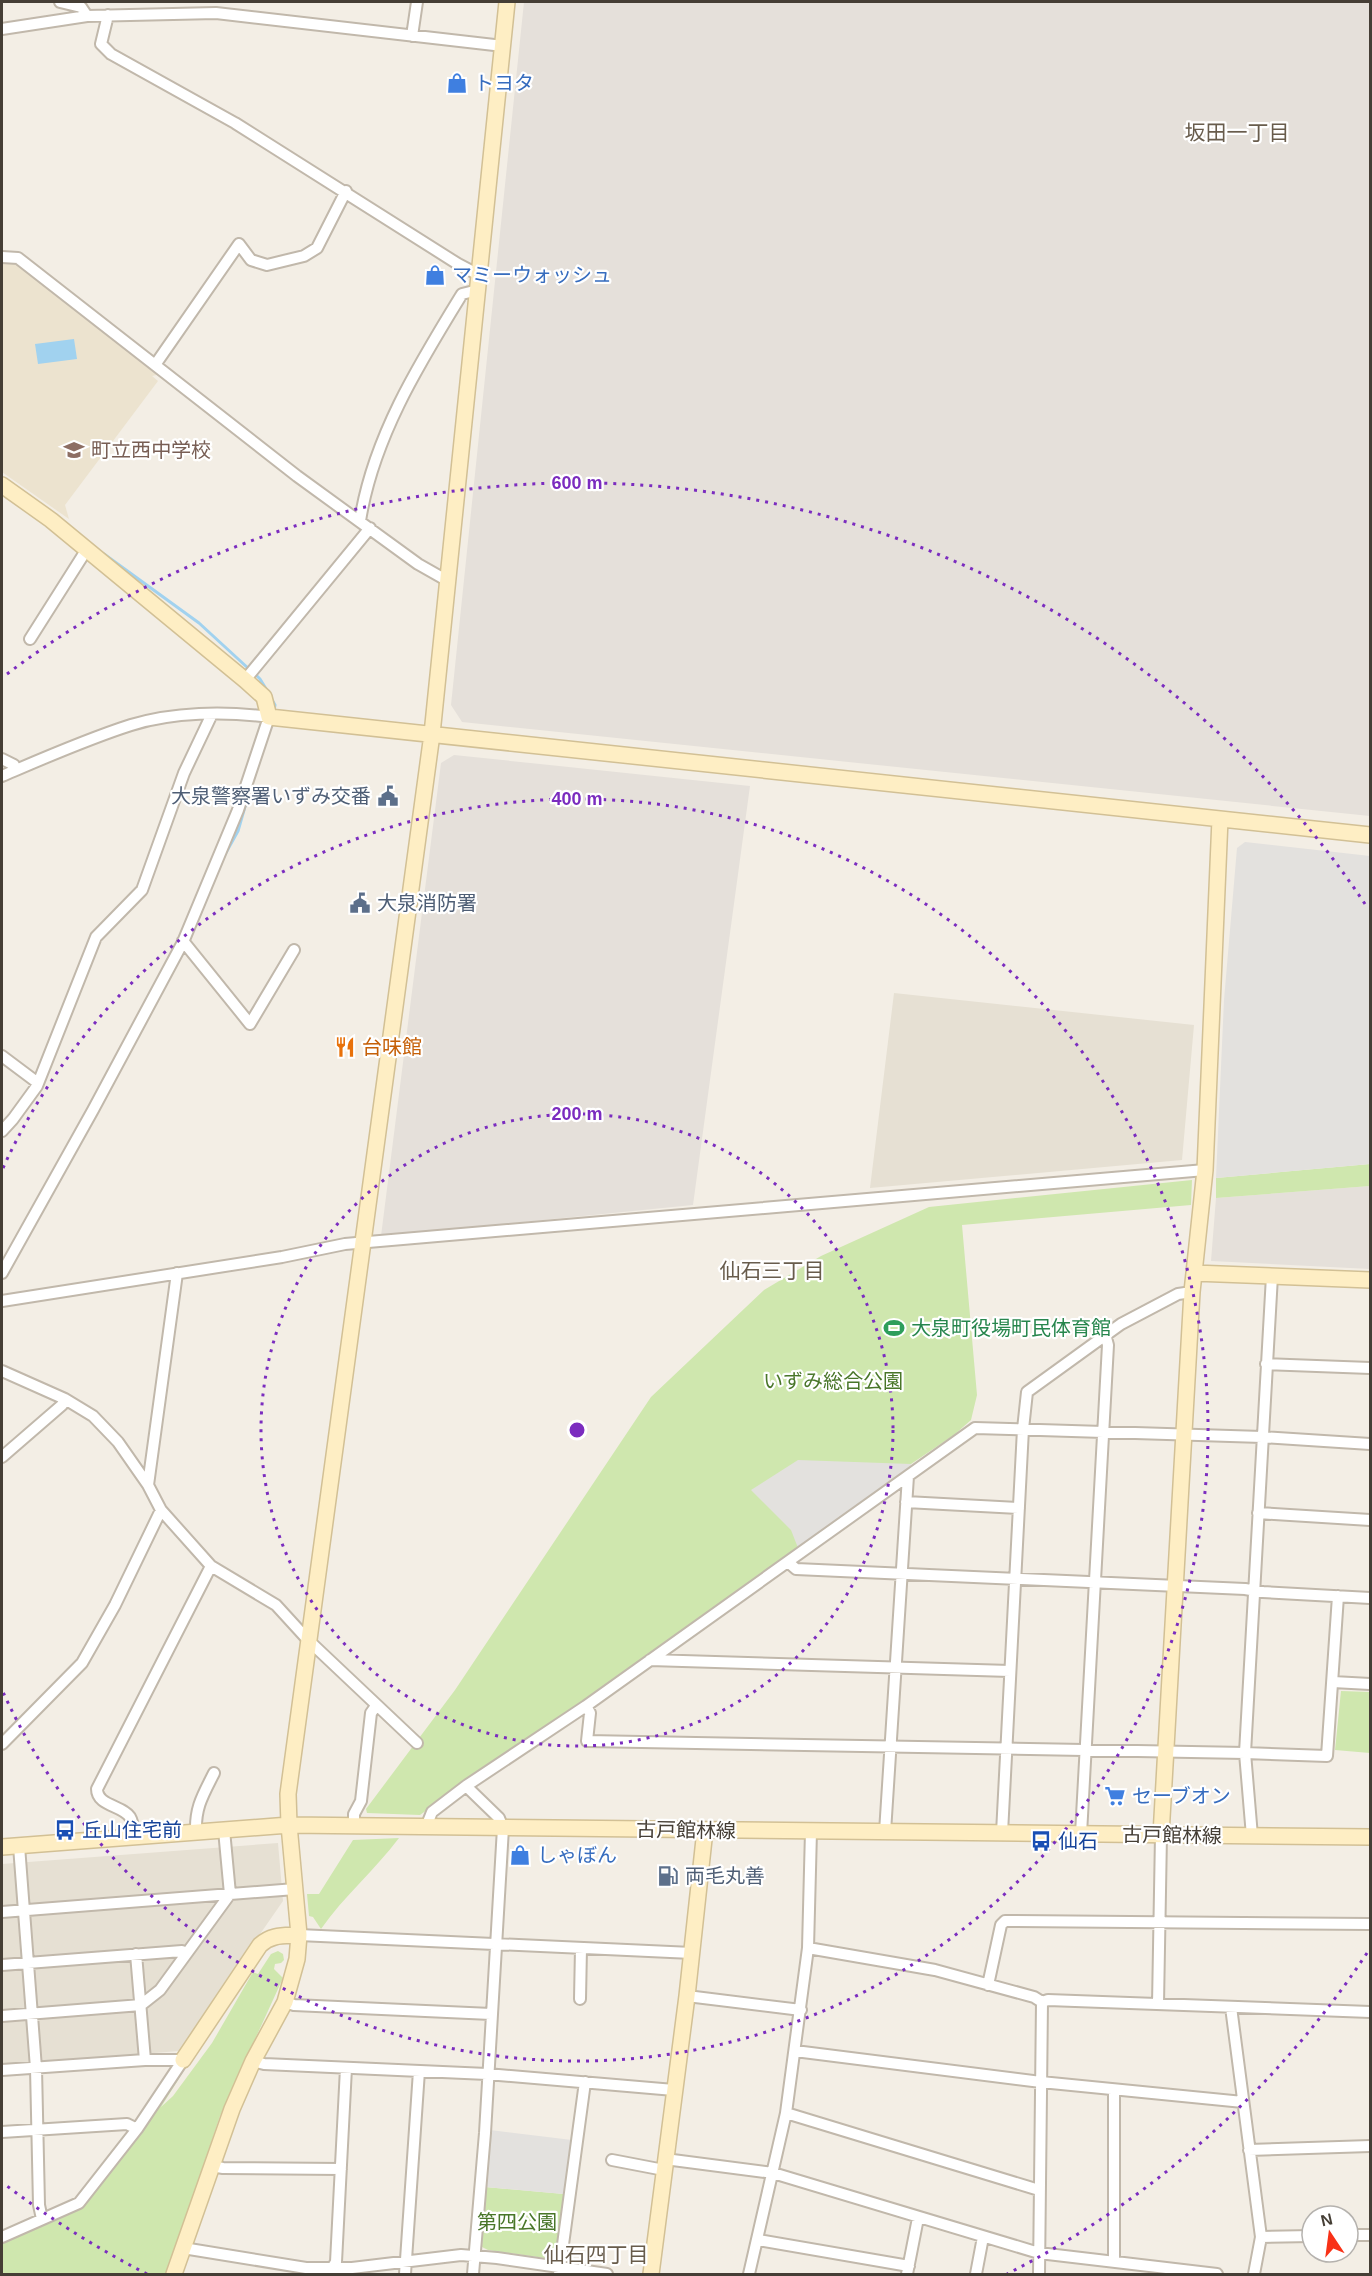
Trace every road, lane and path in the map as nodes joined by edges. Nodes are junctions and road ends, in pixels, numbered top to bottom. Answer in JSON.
{"nodes":[{"id":1,"x":60,"y":2,"type":"edge"},
{"id":2,"x":417,"y":2,"type":"edge"},
{"id":3,"x":507,"y":2,"type":"edge"},
{"id":4,"x":224,"y":7,"type":"edge"},
{"id":5,"x":108,"y":15,"type":"junction"},
{"id":6,"x":87,"y":16,"type":"junction"},
{"id":7,"x":2,"y":29,"type":"edge"},
{"id":8,"x":412,"y":36,"type":"junction"},
{"id":9,"x":503,"y":46,"type":"junction"},
{"id":10,"x":346,"y":191,"type":"junction"},
{"id":11,"x":2,"y":257,"type":"edge"},
{"id":12,"x":478,"y":282,"type":"junction"},
{"id":13,"x":155,"y":365,"type":"junction"},
{"id":14,"x":2,"y":485,"type":"edge"},
{"id":15,"x":360,"y":521,"type":"junction"},
{"id":16,"x":370,"y":528,"type":"junction"},
{"id":17,"x":87,"y":549,"type":"junction"},
{"id":18,"x":448,"y":581,"type":"junction"},
{"id":19,"x":30,"y":639,"type":"dead end"},
{"id":20,"x":245,"y":680,"type":"junction"},
{"id":21,"x":212,"y":714,"type":"junction"},
{"id":22,"x":269,"y":717,"type":"junction"},
{"id":23,"x":432,"y":734,"type":"junction"},
{"id":24,"x":2,"y":759,"type":"edge"},
{"id":25,"x":16,"y":770,"type":"junction"},
{"id":26,"x":2,"y":776,"type":"edge"},
{"id":27,"x":1220,"y":819,"type":"junction"},
{"id":28,"x":1371,"y":835,"type":"edge"},
{"id":29,"x":183,"y":941,"type":"junction"},
{"id":30,"x":294,"y":950,"type":"dead end"},
{"id":31,"x":2,"y":1056,"type":"edge"},
{"id":32,"x":38,"y":1083,"type":"junction"},
{"id":33,"x":2,"y":1131,"type":"edge"},
{"id":34,"x":1205,"y":1170,"type":"junction"},
{"id":35,"x":362,"y":1243,"type":"junction"},
{"id":36,"x":2,"y":1273,"type":"edge"},
{"id":37,"x":1194,"y":1273,"type":"junction"},
{"id":38,"x":177,"y":1274,"type":"junction"},
{"id":39,"x":1272,"y":1275,"type":"junction"},
{"id":40,"x":1371,"y":1280,"type":"edge"},
{"id":41,"x":1192,"y":1292,"type":"junction"},
{"id":42,"x":2,"y":1301,"type":"edge"},
{"id":43,"x":1105,"y":1334,"type":"junction"},
{"id":44,"x":1266,"y":1364,"type":"junction"},
{"id":45,"x":1371,"y":1368,"type":"edge"},
{"id":46,"x":2,"y":1371,"type":"edge"},
{"id":47,"x":65,"y":1399,"type":"junction"},
{"id":48,"x":1023,"y":1429,"type":"junction"},
{"id":49,"x":1103,"y":1432,"type":"junction"},
{"id":50,"x":1184,"y":1434,"type":"junction"},
{"id":51,"x":1262,"y":1437,"type":"junction"},
{"id":52,"x":1371,"y":1444,"type":"edge"},
{"id":53,"x":2,"y":1457,"type":"edge"},
{"id":54,"x":908,"y":1476,"type":"junction"},
{"id":55,"x":148,"y":1485,"type":"junction"},
{"id":56,"x":906,"y":1502,"type":"junction"},
{"id":57,"x":1019,"y":1508,"type":"junction"},
{"id":58,"x":162,"y":1510,"type":"junction"},
{"id":59,"x":1258,"y":1513,"type":"junction"},
{"id":60,"x":1371,"y":1520,"type":"edge"},
{"id":61,"x":788,"y":1562,"type":"junction"},
{"id":62,"x":211,"y":1566,"type":"junction"},
{"id":63,"x":902,"y":1574,"type":"junction"},
{"id":64,"x":1015,"y":1579,"type":"junction"},
{"id":65,"x":1094,"y":1583,"type":"junction"},
{"id":66,"x":1175,"y":1586,"type":"junction"},
{"id":67,"x":1254,"y":1590,"type":"junction"},
{"id":68,"x":1338,"y":1596,"type":"junction"},
{"id":69,"x":1371,"y":1598,"type":"edge"},
{"id":70,"x":308,"y":1640,"type":"junction"},
{"id":71,"x":650,"y":1660,"type":"junction"},
{"id":72,"x":896,"y":1668,"type":"junction"},
{"id":73,"x":1010,"y":1671,"type":"junction"},
{"id":74,"x":1333,"y":1682,"type":"junction"},
{"id":75,"x":1371,"y":1684,"type":"edge"},
{"id":76,"x":376,"y":1706,"type":"junction"},
{"id":77,"x":586,"y":1706,"type":"junction"},
{"id":78,"x":417,"y":1743,"type":"dead end"},
{"id":79,"x":2,"y":1744,"type":"edge"},
{"id":80,"x":890,"y":1748,"type":"junction"},
{"id":81,"x":1006,"y":1750,"type":"junction"},
{"id":82,"x":1084,"y":1751,"type":"junction"},
{"id":83,"x":1166,"y":1752,"type":"junction"},
{"id":84,"x":1245,"y":1753,"type":"junction"},
{"id":85,"x":214,"y":1773,"type":"dead end"},
{"id":86,"x":466,"y":1786,"type":"junction"},
{"id":87,"x":289,"y":1825,"type":"junction"},
{"id":88,"x":354,"y":1826,"type":"junction"},
{"id":89,"x":426,"y":1827,"type":"junction"},
{"id":90,"x":503,"y":1828,"type":"junction"},
{"id":91,"x":224,"y":1830,"type":"junction"},
{"id":92,"x":705,"y":1830,"type":"junction"},
{"id":93,"x":811,"y":1831,"type":"junction"},
{"id":94,"x":196,"y":1832,"type":"junction"},
{"id":95,"x":885,"y":1832,"type":"junction"},
{"id":96,"x":1002,"y":1833,"type":"junction"},
{"id":97,"x":1081,"y":1834,"type":"junction"},
{"id":98,"x":1161,"y":1835,"type":"junction"},
{"id":99,"x":1252,"y":1836,"type":"junction"},
{"id":100,"x":135,"y":1837,"type":"junction"},
{"id":101,"x":1371,"y":1838,"type":"edge"},
{"id":102,"x":19,"y":1846,"type":"junction"},
{"id":103,"x":2,"y":1847,"type":"edge"},
{"id":104,"x":295,"y":1889,"type":"junction"},
{"id":105,"x":230,"y":1894,"type":"junction"},
{"id":106,"x":24,"y":1911,"type":"junction"},
{"id":107,"x":2,"y":1912,"type":"edge"},
{"id":108,"x":1160,"y":1923,"type":"junction"},
{"id":109,"x":1371,"y":1924,"type":"edge"},
{"id":110,"x":299,"y":1935,"type":"junction"},
{"id":111,"x":496,"y":1944,"type":"junction"},
{"id":112,"x":581,"y":1948,"type":"junction"},
{"id":113,"x":808,"y":1948,"type":"junction"},
{"id":114,"x":186,"y":1953,"type":"junction"},
{"id":115,"x":692,"y":1953,"type":"junction"},
{"id":116,"x":136,"y":1954,"type":"junction"},
{"id":117,"x":28,"y":1963,"type":"junction"},
{"id":118,"x":2,"y":1965,"type":"edge"},
{"id":119,"x":988,"y":1985,"type":"junction"},
{"id":120,"x":687,"y":1996,"type":"junction"},
{"id":121,"x":580,"y":1999,"type":"dead end"},
{"id":122,"x":285,"y":2002,"type":"junction"},
{"id":123,"x":1042,"y":2002,"type":"junction"},
{"id":124,"x":1158,"y":2004,"type":"junction"},
{"id":125,"x":141,"y":2005,"type":"junction"},
{"id":126,"x":1231,"y":2007,"type":"junction"},
{"id":127,"x":801,"y":2010,"type":"junction"},
{"id":128,"x":1371,"y":2012,"type":"edge"},
{"id":129,"x":32,"y":2013,"type":"junction"},
{"id":130,"x":491,"y":2014,"type":"junction"},
{"id":131,"x":2,"y":2016,"type":"edge"},
{"id":132,"x":795,"y":2051,"type":"junction"},
{"id":133,"x":145,"y":2060,"type":"junction"},
{"id":134,"x":183,"y":2060,"type":"junction"},
{"id":135,"x":253,"y":2061,"type":"junction"},
{"id":136,"x":36,"y":2068,"type":"junction"},
{"id":137,"x":346,"y":2068,"type":"junction"},
{"id":138,"x":2,"y":2070,"type":"edge"},
{"id":139,"x":418,"y":2071,"type":"junction"},
{"id":140,"x":488,"y":2074,"type":"junction"},
{"id":141,"x":585,"y":2082,"type":"junction"},
{"id":142,"x":1041,"y":2082,"type":"junction"},
{"id":143,"x":674,"y":2090,"type":"junction"},
{"id":144,"x":1114,"y":2091,"type":"junction"},
{"id":145,"x":1243,"y":2102,"type":"junction"},
{"id":146,"x":786,"y":2113,"type":"junction"},
{"id":147,"x":38,"y":2129,"type":"junction"},
{"id":148,"x":136,"y":2129,"type":"junction"},
{"id":149,"x":2,"y":2132,"type":"edge"},
{"id":150,"x":1371,"y":2146,"type":"edge"},
{"id":151,"x":1249,"y":2150,"type":"junction"},
{"id":152,"x":612,"y":2160,"type":"dead end"},
{"id":153,"x":665,"y":2165,"type":"junction"},
{"id":154,"x":211,"y":2166,"type":"junction"},
{"id":155,"x":341,"y":2169,"type":"junction"},
{"id":156,"x":773,"y":2173,"type":"junction"},
{"id":157,"x":1039,"y":2190,"type":"junction"},
{"id":158,"x":918,"y":2218,"type":"junction"},
{"id":159,"x":42,"y":2219,"type":"junction"},
{"id":160,"x":1300,"y":2236,"type":"edge"},
{"id":161,"x":2,"y":2237,"type":"edge"},
{"id":162,"x":983,"y":2237,"type":"junction"},
{"id":163,"x":1261,"y":2237,"type":"junction"},
{"id":164,"x":758,"y":2240,"type":"junction"},
{"id":165,"x":183,"y":2248,"type":"junction"},
{"id":166,"x":1039,"y":2253,"type":"junction"},
{"id":167,"x":476,"y":2256,"type":"junction"},
{"id":168,"x":407,"y":2261,"type":"junction"},
{"id":169,"x":1114,"y":2262,"type":"junction"},
{"id":170,"x":908,"y":2270,"type":"edge"},
{"id":171,"x":560,"y":2271,"type":"edge"},
{"id":172,"x":330,"y":2272,"type":"edge"},
{"id":173,"x":174,"y":2274,"type":"edge"},
{"id":174,"x":405,"y":2274,"type":"edge"},
{"id":175,"x":473,"y":2274,"type":"edge"},
{"id":176,"x":607,"y":2274,"type":"edge"},
{"id":177,"x":651,"y":2274,"type":"edge"},
{"id":178,"x":749,"y":2274,"type":"edge"},
{"id":179,"x":976,"y":2274,"type":"edge"},
{"id":180,"x":1039,"y":2274,"type":"edge"},
{"id":181,"x":1217,"y":2274,"type":"edge"},
{"id":182,"x":1254,"y":2274,"type":"edge"}],
"edges":[{"from":1,"to":6,"type":"street"},
{"from":2,"to":8,"type":"street"},
{"from":3,"to":9,"type":"street"},
{"from":4,"to":5,"type":"street"},
{"from":4,"to":8,"type":"street"},
{"from":5,"to":6,"type":"street"},
{"from":5,"to":10,"type":"street"},
{"from":6,"to":7,"type":"street"},
{"from":8,"to":9,"type":"street"},
{"from":9,"to":12,"type":"street"},
{"from":10,"to":12,"type":"street"},
{"from":10,"to":13,"type":"street"},
{"from":11,"to":13,"type":"street"},
{"from":12,"to":15,"type":"street"},
{"from":12,"to":18,"type":"street"},
{"from":13,"to":15,"type":"street"},
{"from":14,"to":17,"type":"street"},
{"from":15,"to":16,"type":"street"},
{"from":16,"to":18,"type":"street"},
{"from":16,"to":20,"type":"street"},
{"from":17,"to":19,"type":"street"},
{"from":17,"to":20,"type":"street"},
{"from":18,"to":23,"type":"street"},
{"from":20,"to":22,"type":"street"},
{"from":21,"to":22,"type":"street"},
{"from":21,"to":25,"type":"street"},
{"from":21,"to":32,"type":"street"},
{"from":22,"to":23,"type":"street"},
{"from":22,"to":29,"type":"street"},
{"from":23,"to":27,"type":"street"},
{"from":23,"to":35,"type":"street"},
{"from":24,"to":25,"type":"street"},
{"from":25,"to":26,"type":"street"},
{"from":27,"to":28,"type":"street"},
{"from":27,"to":34,"type":"street"},
{"from":29,"to":30,"type":"street"},
{"from":29,"to":36,"type":"street"},
{"from":31,"to":32,"type":"street"},
{"from":32,"to":33,"type":"street"},
{"from":34,"to":35,"type":"street"},
{"from":34,"to":37,"type":"street"},
{"from":35,"to":38,"type":"street"},
{"from":35,"to":70,"type":"street"},
{"from":37,"to":39,"type":"street"},
{"from":37,"to":41,"type":"street"},
{"from":38,"to":42,"type":"street"},
{"from":38,"to":55,"type":"street"},
{"from":39,"to":40,"type":"street"},
{"from":39,"to":44,"type":"street"},
{"from":41,"to":43,"type":"street"},
{"from":41,"to":50,"type":"street"},
{"from":43,"to":48,"type":"street"},
{"from":43,"to":49,"type":"street"},
{"from":44,"to":45,"type":"street"},
{"from":44,"to":51,"type":"street"},
{"from":46,"to":47,"type":"street"},
{"from":47,"to":53,"type":"street"},
{"from":47,"to":55,"type":"street"},
{"from":48,"to":49,"type":"street"},
{"from":48,"to":54,"type":"street"},
{"from":48,"to":57,"type":"street"},
{"from":49,"to":50,"type":"street"},
{"from":49,"to":65,"type":"street"},
{"from":50,"to":51,"type":"street"},
{"from":50,"to":66,"type":"street"},
{"from":51,"to":52,"type":"street"},
{"from":51,"to":59,"type":"street"},
{"from":54,"to":56,"type":"street"},
{"from":54,"to":61,"type":"street"},
{"from":55,"to":58,"type":"street"},
{"from":56,"to":57,"type":"street"},
{"from":56,"to":63,"type":"street"},
{"from":57,"to":64,"type":"street"},
{"from":58,"to":62,"type":"street"},
{"from":58,"to":79,"type":"street"},
{"from":59,"to":60,"type":"street"},
{"from":59,"to":67,"type":"street"},
{"from":61,"to":63,"type":"street"},
{"from":61,"to":71,"type":"street"},
{"from":62,"to":70,"type":"street"},
{"from":62,"to":100,"type":"street"},
{"from":63,"to":64,"type":"street"},
{"from":63,"to":72,"type":"street"},
{"from":64,"to":65,"type":"street"},
{"from":64,"to":73,"type":"street"},
{"from":65,"to":66,"type":"street"},
{"from":65,"to":82,"type":"street"},
{"from":66,"to":67,"type":"street"},
{"from":66,"to":83,"type":"street"},
{"from":67,"to":68,"type":"street"},
{"from":67,"to":84,"type":"street"},
{"from":68,"to":69,"type":"street"},
{"from":68,"to":74,"type":"street"},
{"from":70,"to":76,"type":"street"},
{"from":70,"to":87,"type":"street"},
{"from":71,"to":72,"type":"street"},
{"from":71,"to":77,"type":"street"},
{"from":72,"to":73,"type":"street"},
{"from":72,"to":80,"type":"street"},
{"from":73,"to":81,"type":"street"},
{"from":74,"to":75,"type":"street"},
{"from":74,"to":84,"type":"street"},
{"from":76,"to":78,"type":"street"},
{"from":76,"to":88,"type":"street"},
{"from":77,"to":80,"type":"street"},
{"from":77,"to":86,"type":"street"},
{"from":80,"to":81,"type":"street"},
{"from":80,"to":95,"type":"street"},
{"from":81,"to":82,"type":"street"},
{"from":81,"to":96,"type":"street"},
{"from":82,"to":83,"type":"street"},
{"from":82,"to":97,"type":"street"},
{"from":83,"to":84,"type":"street"},
{"from":83,"to":98,"type":"street"},
{"from":84,"to":99,"type":"street"},
{"from":85,"to":94,"type":"street"},
{"from":86,"to":89,"type":"street"},
{"from":86,"to":90,"type":"street"},
{"from":87,"to":88,"type":"street","name":"古戸館林線"},
{"from":87,"to":91,"type":"street","name":"古戸館林線"},
{"from":87,"to":104,"type":"street"},
{"from":88,"to":89,"type":"street","name":"古戸館林線"},
{"from":89,"to":90,"type":"street","name":"古戸館林線"},
{"from":90,"to":92,"type":"street","name":"古戸館林線"},
{"from":90,"to":111,"type":"street"},
{"from":91,"to":94,"type":"street","name":"古戸館林線"},
{"from":91,"to":105,"type":"street"},
{"from":92,"to":93,"type":"street","name":"古戸館林線"},
{"from":92,"to":115,"type":"street"},
{"from":93,"to":95,"type":"street","name":"古戸館林線"},
{"from":93,"to":113,"type":"street"},
{"from":94,"to":100,"type":"street","name":"古戸館林線"},
{"from":95,"to":96,"type":"street","name":"古戸館林線"},
{"from":96,"to":97,"type":"street","name":"古戸館林線"},
{"from":97,"to":98,"type":"street","name":"古戸館林線"},
{"from":98,"to":99,"type":"street","name":"古戸館林線"},
{"from":98,"to":108,"type":"street"},
{"from":99,"to":101,"type":"street","name":"古戸館林線"},
{"from":100,"to":102,"type":"street","name":"古戸館林線"},
{"from":102,"to":103,"type":"street","name":"古戸館林線"},
{"from":102,"to":106,"type":"street"},
{"from":104,"to":105,"type":"street"},
{"from":104,"to":110,"type":"street"},
{"from":105,"to":106,"type":"street"},
{"from":105,"to":114,"type":"street"},
{"from":106,"to":107,"type":"street"},
{"from":106,"to":117,"type":"street"},
{"from":108,"to":109,"type":"street"},
{"from":108,"to":119,"type":"street"},
{"from":108,"to":124,"type":"street"},
{"from":110,"to":111,"type":"street"},
{"from":110,"to":122,"type":"street"},
{"from":110,"to":134,"type":"street"},
{"from":111,"to":112,"type":"street"},
{"from":111,"to":130,"type":"street"},
{"from":112,"to":115,"type":"street"},
{"from":112,"to":121,"type":"street"},
{"from":113,"to":119,"type":"street"},
{"from":113,"to":127,"type":"street"},
{"from":114,"to":116,"type":"street"},
{"from":114,"to":125,"type":"street"},
{"from":115,"to":120,"type":"street"},
{"from":116,"to":117,"type":"street"},
{"from":116,"to":125,"type":"street"},
{"from":117,"to":118,"type":"street"},
{"from":117,"to":129,"type":"street"},
{"from":119,"to":123,"type":"street"},
{"from":120,"to":127,"type":"street"},
{"from":120,"to":143,"type":"street"},
{"from":122,"to":130,"type":"street"},
{"from":122,"to":135,"type":"street"},
{"from":123,"to":124,"type":"street"},
{"from":123,"to":142,"type":"street"},
{"from":124,"to":126,"type":"street"},
{"from":125,"to":129,"type":"street"},
{"from":125,"to":133,"type":"street"},
{"from":126,"to":128,"type":"street"},
{"from":126,"to":145,"type":"street"},
{"from":127,"to":132,"type":"street"},
{"from":129,"to":131,"type":"street"},
{"from":129,"to":136,"type":"street"},
{"from":130,"to":140,"type":"street"},
{"from":132,"to":142,"type":"street"},
{"from":132,"to":146,"type":"street"},
{"from":133,"to":134,"type":"street"},
{"from":133,"to":136,"type":"street"},
{"from":134,"to":148,"type":"street"},
{"from":135,"to":137,"type":"street"},
{"from":135,"to":154,"type":"street"},
{"from":136,"to":138,"type":"street"},
{"from":136,"to":147,"type":"street"},
{"from":137,"to":139,"type":"street"},
{"from":137,"to":155,"type":"street"},
{"from":139,"to":140,"type":"street"},
{"from":139,"to":168,"type":"street"},
{"from":140,"to":141,"type":"street"},
{"from":140,"to":167,"type":"street"},
{"from":141,"to":143,"type":"street"},
{"from":141,"to":171,"type":"street"},
{"from":142,"to":144,"type":"street"},
{"from":142,"to":157,"type":"street"},
{"from":143,"to":153,"type":"street"},
{"from":144,"to":145,"type":"street"},
{"from":144,"to":169,"type":"street"},
{"from":145,"to":151,"type":"street"},
{"from":146,"to":156,"type":"street"},
{"from":146,"to":157,"type":"street"},
{"from":147,"to":148,"type":"street"},
{"from":147,"to":149,"type":"street"},
{"from":147,"to":159,"type":"street"},
{"from":148,"to":159,"type":"street"},
{"from":150,"to":151,"type":"street"},
{"from":151,"to":163,"type":"street"},
{"from":152,"to":153,"type":"street"},
{"from":153,"to":156,"type":"street"},
{"from":153,"to":177,"type":"street"},
{"from":154,"to":155,"type":"street"},
{"from":154,"to":165,"type":"street"},
{"from":155,"to":172,"type":"street"},
{"from":156,"to":158,"type":"street"},
{"from":156,"to":164,"type":"street"},
{"from":157,"to":166,"type":"street"},
{"from":158,"to":162,"type":"street"},
{"from":158,"to":170,"type":"street"},
{"from":159,"to":161,"type":"street"},
{"from":160,"to":163,"type":"street"},
{"from":162,"to":166,"type":"street"},
{"from":162,"to":179,"type":"street"},
{"from":163,"to":182,"type":"street"},
{"from":164,"to":170,"type":"street"},
{"from":164,"to":178,"type":"street"},
{"from":165,"to":172,"type":"street"},
{"from":165,"to":173,"type":"street"},
{"from":166,"to":169,"type":"street"},
{"from":166,"to":180,"type":"street"},
{"from":167,"to":168,"type":"street"},
{"from":167,"to":171,"type":"street"},
{"from":167,"to":175,"type":"street"},
{"from":168,"to":172,"type":"street"},
{"from":168,"to":174,"type":"street"},
{"from":169,"to":181,"type":"street"},
{"from":171,"to":176,"type":"street"}]}
